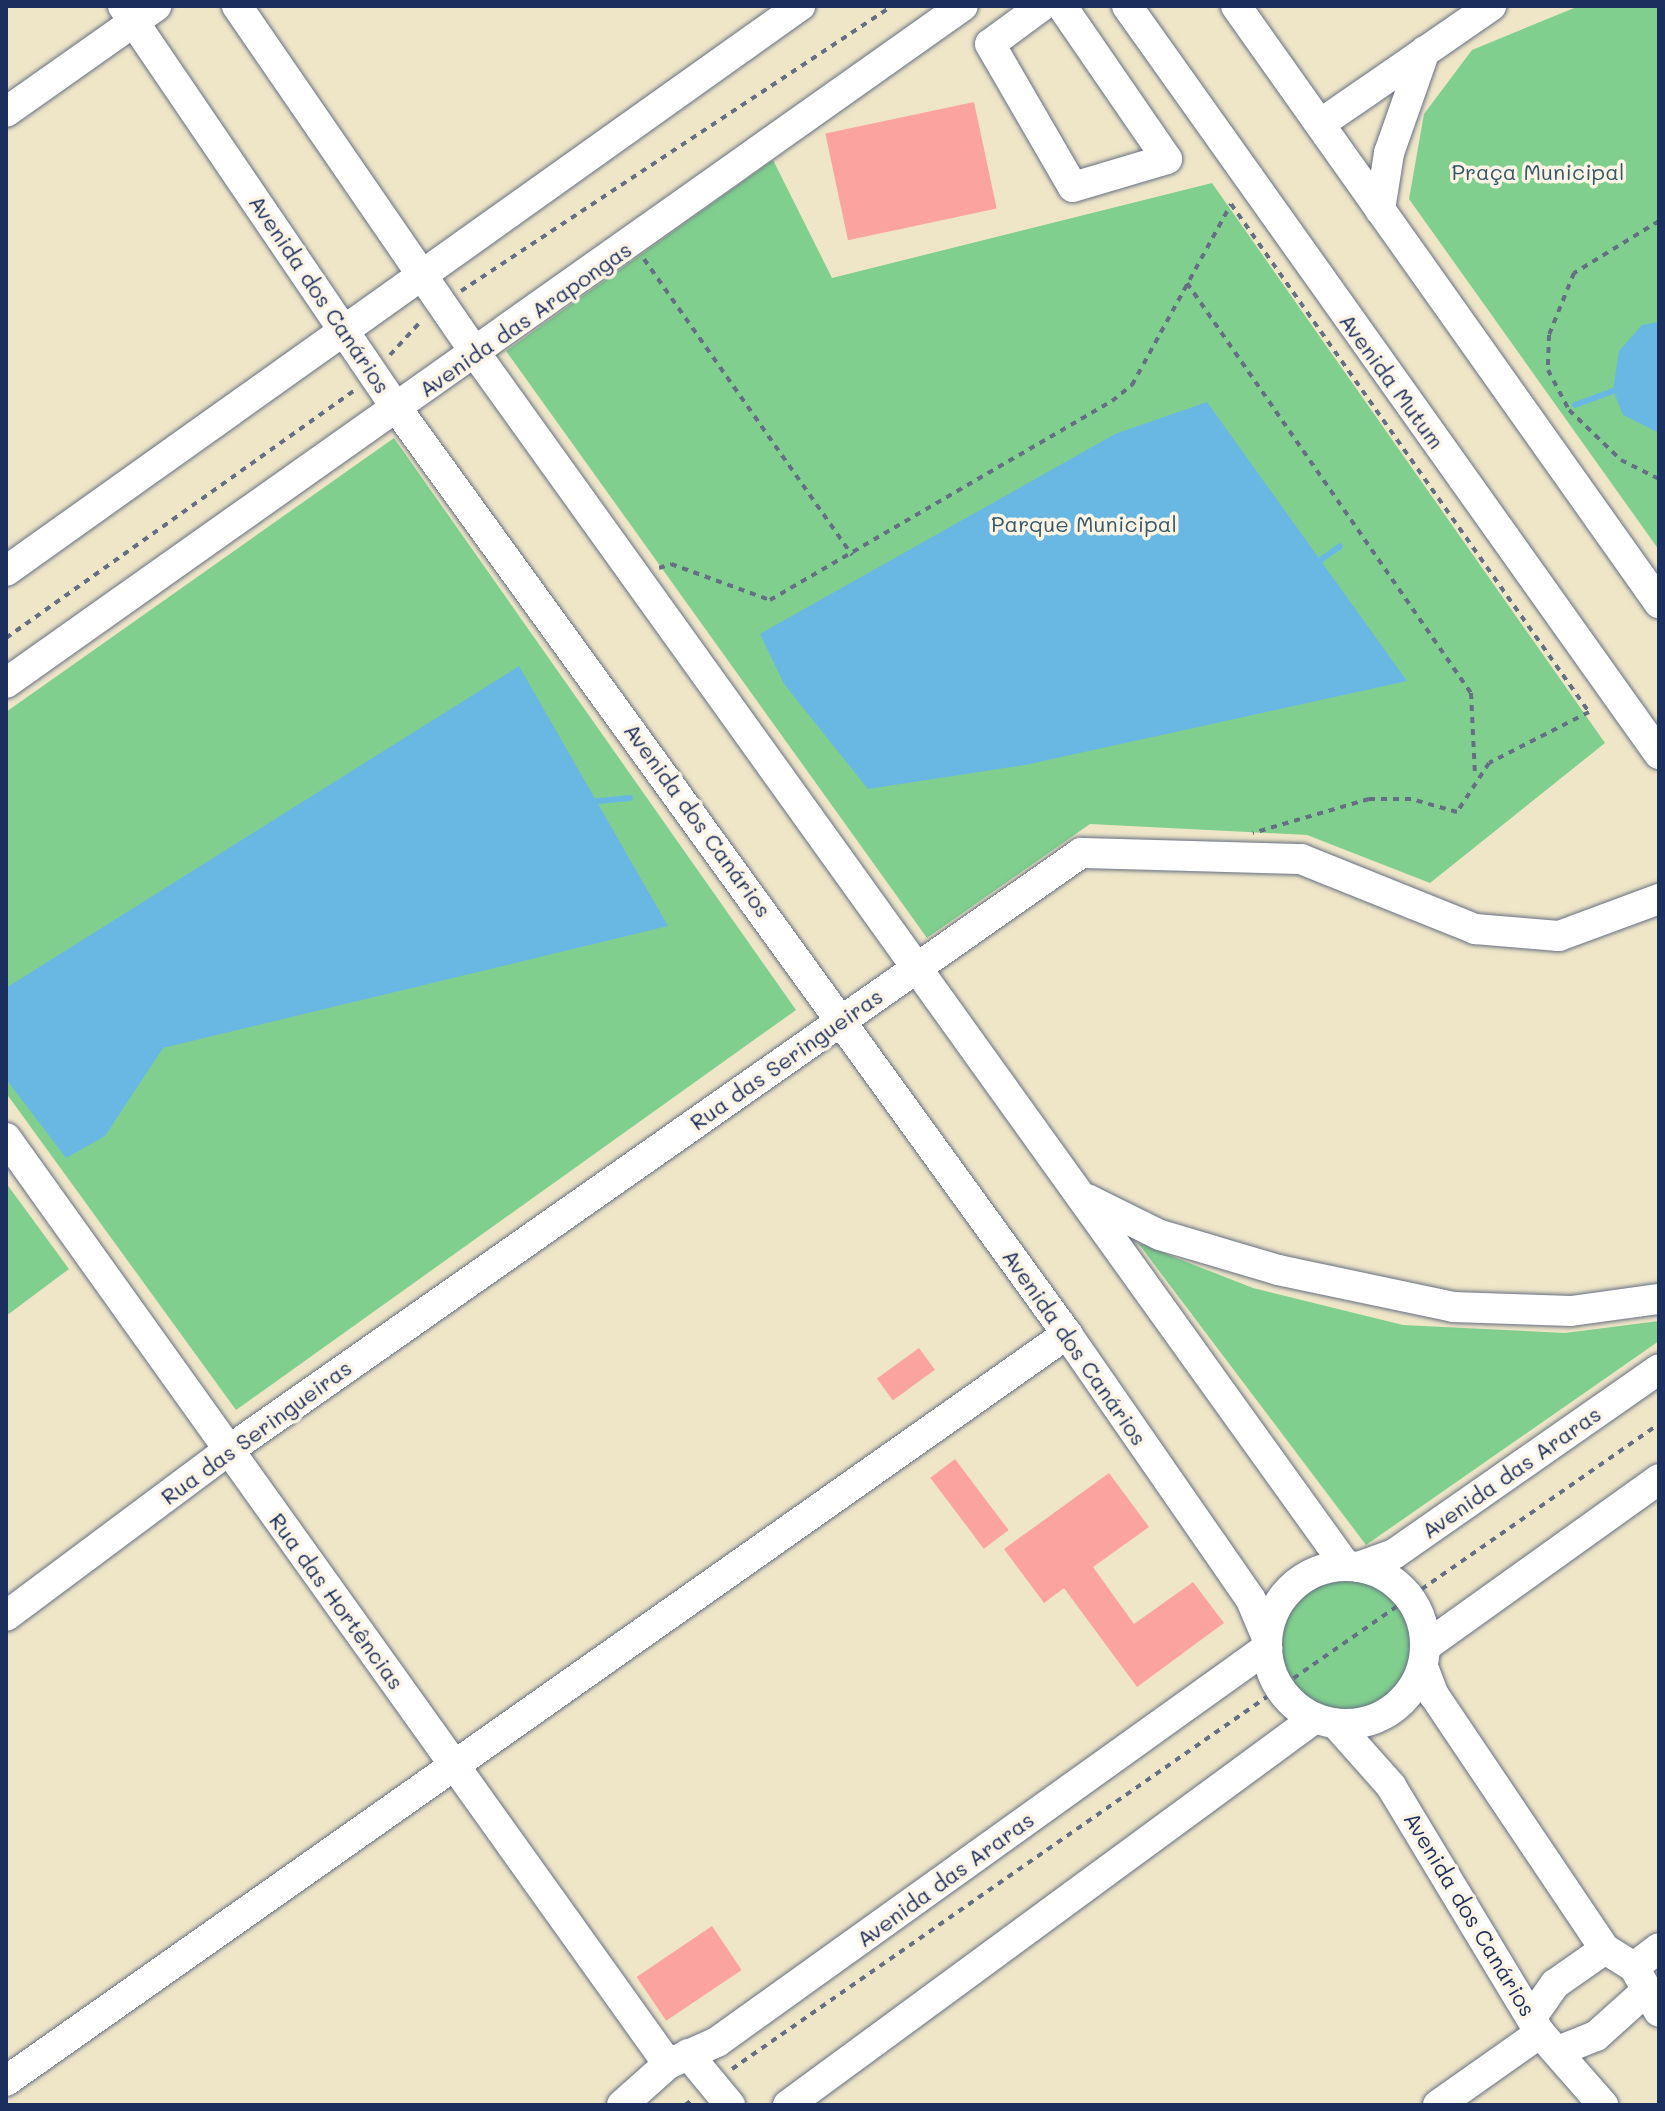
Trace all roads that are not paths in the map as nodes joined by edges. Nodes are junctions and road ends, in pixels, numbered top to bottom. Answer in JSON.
{"nodes":[{"id":1,"x":237,"y":6,"type":"edge"},
{"id":2,"x":800,"y":6,"type":"edge"},
{"id":3,"x":963,"y":6,"type":"edge"},
{"id":4,"x":1042,"y":6,"type":"edge"},
{"id":5,"x":1062,"y":6,"type":"edge"},
{"id":6,"x":1127,"y":6,"type":"edge"},
{"id":7,"x":1236,"y":6,"type":"edge"},
{"id":8,"x":1491,"y":6,"type":"edge"},
{"id":9,"x":138,"y":11,"type":"edge"},
{"id":10,"x":1425,"y":51,"type":"junction"},
{"id":11,"x":1166,"y":66,"type":"junction"},
{"id":12,"x":1128,"y":98,"type":"junction"},
{"id":13,"x":6,"y":112,"type":"edge"},
{"id":14,"x":1320,"y":124,"type":"junction"},
{"id":15,"x":1380,"y":210,"type":"junction"},
{"id":16,"x":424,"y":277,"type":"junction"},
{"id":17,"x":347,"y":330,"type":"junction"},
{"id":18,"x":476,"y":354,"type":"junction"},
{"id":19,"x":398,"y":410,"type":"junction"},
{"id":20,"x":6,"y":571,"type":"edge"},
{"id":21,"x":1659,"y":603,"type":"edge"},
{"id":22,"x":6,"y":683,"type":"edge"},
{"id":23,"x":1659,"y":754,"type":"edge"},
{"id":24,"x":1659,"y":899,"type":"edge"},
{"id":25,"x":919,"y":967,"type":"junction"},
{"id":26,"x":843,"y":1019,"type":"junction"},
{"id":27,"x":6,"y":1138,"type":"edge"},
{"id":28,"x":1083,"y":1197,"type":"junction"},
{"id":29,"x":1659,"y":1299,"type":"edge"},
{"id":30,"x":1067,"y":1334,"type":"junction"},
{"id":31,"x":1659,"y":1369,"type":"edge"},
{"id":32,"x":229,"y":1450,"type":"junction"},
{"id":33,"x":1659,"y":1479,"type":"edge"},
{"id":34,"x":1352,"y":1566,"type":"junction"},
{"id":35,"x":6,"y":1616,"type":"edge"},
{"id":36,"x":1267,"y":1643,"type":"junction"},
{"id":37,"x":1424,"y":1657,"type":"junction"},
{"id":38,"x":1326,"y":1721,"type":"junction"},
{"id":39,"x":453,"y":1763,"type":"junction"},
{"id":40,"x":1659,"y":1948,"type":"edge"},
{"id":41,"x":1605,"y":1949,"type":"junction"},
{"id":42,"x":1646,"y":1990,"type":"edge"},
{"id":43,"x":1545,"y":2032,"type":"junction"},
{"id":44,"x":678,"y":2059,"type":"junction"},
{"id":45,"x":6,"y":2081,"type":"edge"},
{"id":46,"x":723,"y":2093,"type":"edge"},
{"id":47,"x":638,"y":2099,"type":"edge"},
{"id":48,"x":788,"y":2105,"type":"edge"},
{"id":49,"x":1438,"y":2105,"type":"edge"},
{"id":50,"x":1603,"y":2105,"type":"edge"}],
"edges":[{"from":1,"to":16,"type":"street"},
{"from":2,"to":16,"type":"street"},
{"from":3,"to":18,"type":"street","name":"Avenida das Arapongas"},
{"from":4,"to":12,"type":"street"},
{"from":5,"to":12,"type":"street"},
{"from":6,"to":11,"type":"street","name":"Avenida Mutum"},
{"from":7,"to":14,"type":"street"},
{"from":8,"to":10,"type":"street"},
{"from":9,"to":13,"type":"street"},
{"from":9,"to":17,"type":"street","name":"Avenida dos Canários"},
{"from":10,"to":14,"type":"street"},
{"from":10,"to":15,"type":"street"},
{"from":11,"to":12,"type":"street"},
{"from":11,"to":23,"type":"street","name":"Avenida Mutum"},
{"from":14,"to":15,"type":"street"},
{"from":15,"to":21,"type":"street"},
{"from":16,"to":17,"type":"street"},
{"from":16,"to":18,"type":"street"},
{"from":17,"to":19,"type":"street","name":"Avenida dos Canários"},
{"from":17,"to":20,"type":"street"},
{"from":18,"to":19,"type":"street","name":"Avenida das Arapongas"},
{"from":18,"to":25,"type":"street"},
{"from":19,"to":22,"type":"street","name":"Avenida das Arapongas"},
{"from":19,"to":26,"type":"street","name":"Avenida dos Canários"},
{"from":24,"to":25,"type":"street","name":"Rua das Seringueiras"},
{"from":25,"to":26,"type":"street","name":"Rua das Seringueiras"},
{"from":25,"to":28,"type":"street"},
{"from":26,"to":30,"type":"street","name":"Avenida dos Canários"},
{"from":26,"to":32,"type":"street","name":"Rua das Seringueiras"},
{"from":27,"to":32,"type":"street","name":"Rua das Hortências"},
{"from":28,"to":29,"type":"street"},
{"from":28,"to":34,"type":"street"},
{"from":30,"to":36,"type":"street","name":"Avenida dos Canários"},
{"from":30,"to":39,"type":"street"},
{"from":31,"to":34,"type":"street","name":"Avenida das Araras"},
{"from":32,"to":35,"type":"street","name":"Rua das Seringueiras"},
{"from":32,"to":39,"type":"street","name":"Rua das Hortências"},
{"from":33,"to":37,"type":"street"},
{"from":34,"to":36,"type":"street","name":"Avenida das Araras"},
{"from":34,"to":37,"type":"street"},
{"from":36,"to":38,"type":"street","name":"Avenida dos Canários"},
{"from":36,"to":44,"type":"street","name":"Avenida das Araras"},
{"from":37,"to":38,"type":"street"},
{"from":37,"to":41,"type":"street"},
{"from":38,"to":43,"type":"street","name":"Avenida dos Canários"},
{"from":38,"to":48,"type":"street"},
{"from":39,"to":44,"type":"street","name":"Rua das Hortências"},
{"from":39,"to":45,"type":"street"},
{"from":40,"to":42,"type":"street"},
{"from":41,"to":42,"type":"street"},
{"from":41,"to":43,"type":"street"},
{"from":42,"to":43,"type":"street"},
{"from":43,"to":49,"type":"street"},
{"from":43,"to":50,"type":"street","name":"Avenida dos Canários"},
{"from":44,"to":46,"type":"street","name":"Rua das Hortências"},
{"from":44,"to":47,"type":"street","name":"Avenida das Araras"}]}
